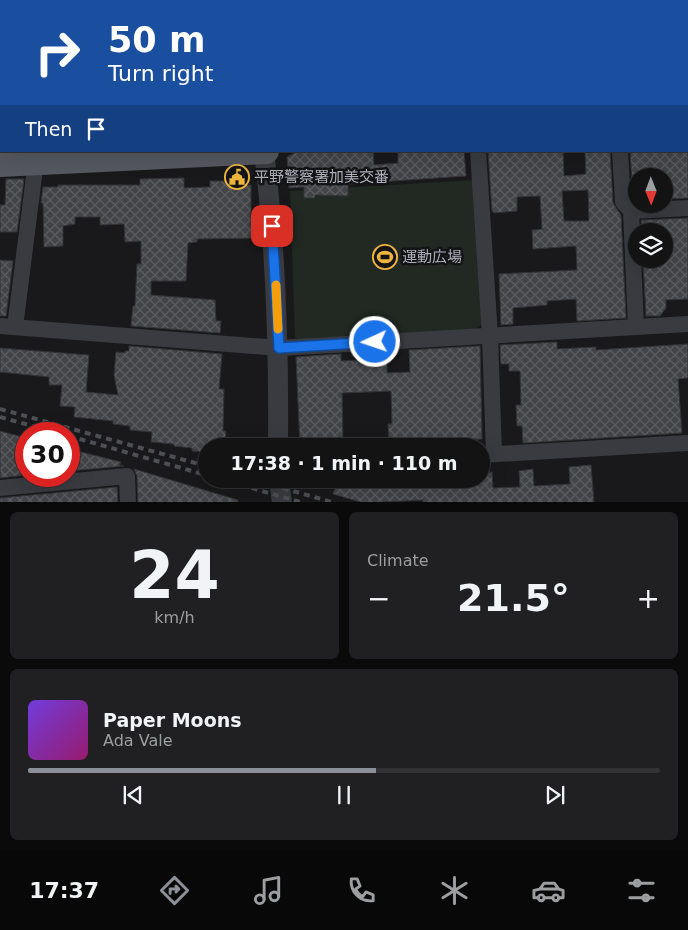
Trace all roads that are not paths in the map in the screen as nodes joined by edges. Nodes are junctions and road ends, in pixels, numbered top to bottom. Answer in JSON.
{"nodes":[{"id":1,"x":265,"y":152,"type":"edge"},
{"id":2,"x":478,"y":152,"type":"edge"},
{"id":3,"x":620,"y":152,"type":"edge"},
{"id":4,"x":37,"y":156,"type":"edge"},
{"id":5,"x":0,"y":164,"type":"edge"},
{"id":6,"x":628,"y":208,"type":"edge"},
{"id":7,"x":688,"y":208,"type":"edge"},
{"id":8,"x":673,"y":209,"type":"edge"},
{"id":9,"x":631,"y":213,"type":"edge"},
{"id":10,"x":688,"y":324,"type":"edge"},
{"id":11,"x":8,"y":326,"type":"edge"},
{"id":12,"x":636,"y":327,"type":"junction"},
{"id":13,"x":490,"y":336,"type":"junction"},
{"id":14,"x":279,"y":348,"type":"junction"},
{"id":15,"x":278,"y":438,"type":"edge"},
{"id":16,"x":488,"y":438,"type":"edge"},
{"id":17,"x":688,"y":442,"type":"edge"},
{"id":18,"x":490,"y":454,"type":"edge"},
{"id":19,"x":0,"y":488,"type":"edge"},
{"id":20,"x":280,"y":488,"type":"edge"},
{"id":21,"x":128,"y":502,"type":"edge"},
{"id":22,"x":282,"y":502,"type":"edge"}],
"edges":[{"from":1,"to":4,"type":"main road"},
{"from":1,"to":14,"type":"street"},
{"from":2,"to":13,"type":"street"},
{"from":3,"to":6,"type":"street"},
{"from":4,"to":5,"type":"main road"},
{"from":4,"to":11,"type":"street"},
{"from":7,"to":8,"type":"street"},
{"from":9,"to":12,"type":"street"},
{"from":10,"to":12,"type":"street"},
{"from":11,"to":14,"type":"street"},
{"from":12,"to":13,"type":"street"},
{"from":13,"to":14,"type":"street"},
{"from":13,"to":16,"type":"street"},
{"from":14,"to":15,"type":"street"},
{"from":17,"to":18,"type":"street"},
{"from":19,"to":21,"type":"street"},
{"from":20,"to":22,"type":"street"}]}
